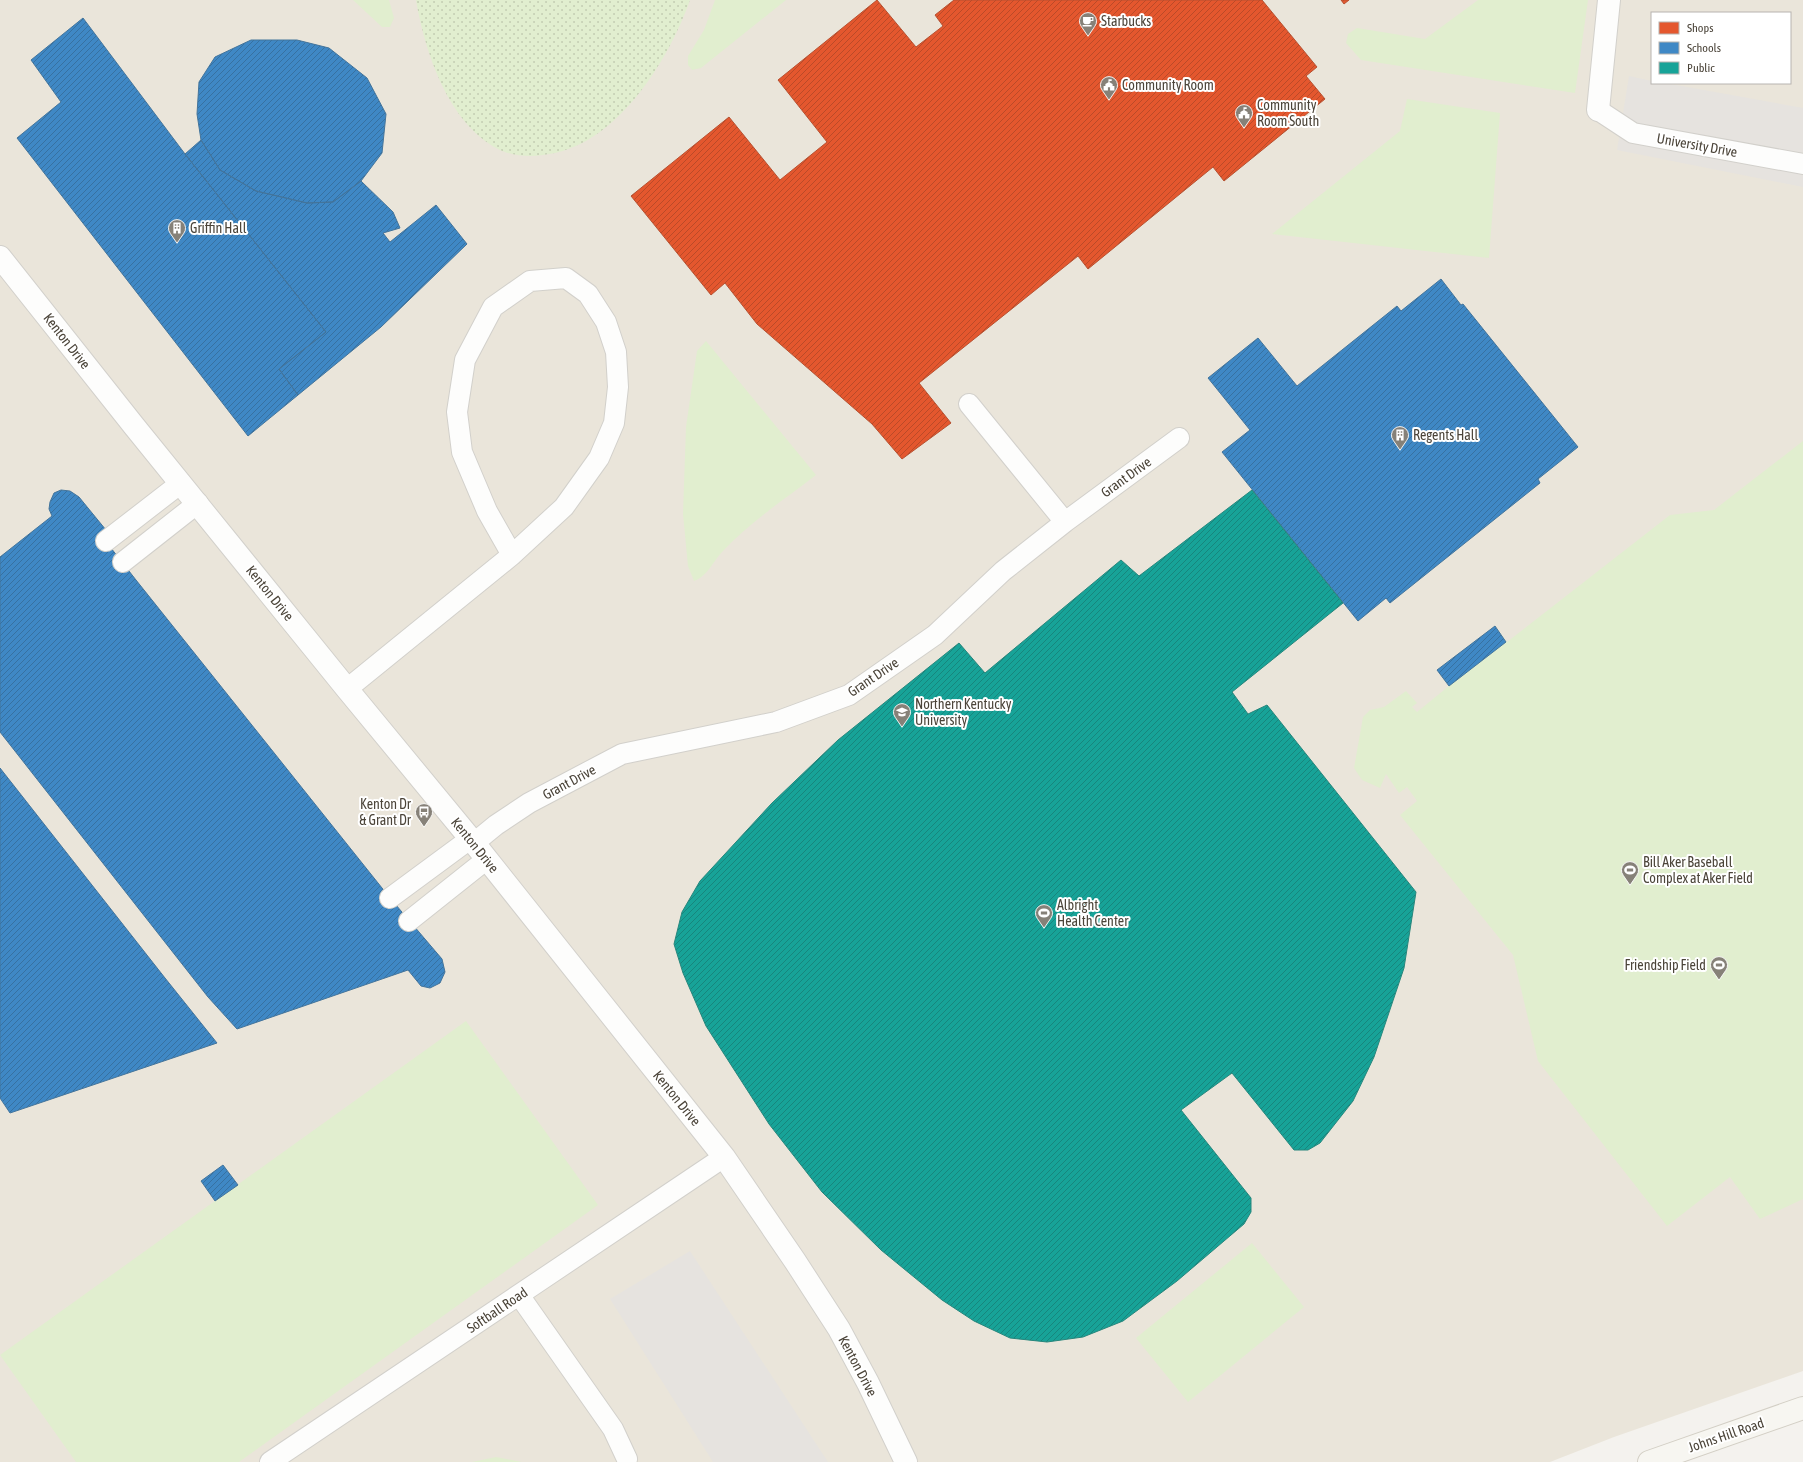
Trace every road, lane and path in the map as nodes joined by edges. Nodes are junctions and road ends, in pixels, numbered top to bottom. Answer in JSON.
{"nodes":[{"id":1,"x":1609,"y":0,"type":"edge"},
{"id":2,"x":1598,"y":110,"type":"joint"},
{"id":3,"x":1803,"y":164,"type":"edge"},
{"id":4,"x":0,"y":257,"type":"edge"},
{"id":5,"x":969,"y":404,"type":"dead end"},
{"id":6,"x":1179,"y":438,"type":"dead end"},
{"id":7,"x":181,"y":483,"type":"junction"},
{"id":8,"x":198,"y":503,"type":"junction"},
{"id":9,"x":1065,"y":522,"type":"junction"},
{"id":10,"x":106,"y":541,"type":"dead end"},
{"id":11,"x":512,"y":555,"type":"junction"},
{"id":12,"x":123,"y":562,"type":"dead end"},
{"id":13,"x":347,"y":689,"type":"junction"},
{"id":14,"x":477,"y":847,"type":"junction"},
{"id":15,"x":390,"y":898,"type":"dead end"},
{"id":16,"x":409,"y":921,"type":"dead end"},
{"id":17,"x":724,"y":1157,"type":"junction"},
{"id":18,"x":519,"y":1295,"type":"junction"},
{"id":19,"x":1803,"y":1408,"type":"edge"},
{"id":20,"x":627,"y":1459,"type":"dead end"},
{"id":21,"x":270,"y":1462,"type":"edge"},
{"id":22,"x":906,"y":1462,"type":"edge"},
{"id":23,"x":1649,"y":1462,"type":"edge"}],
"edges":[{"from":1,"to":2,"type":"street"},
{"from":2,"to":3,"type":"lane","name":"University Drive"},
{"from":4,"to":7,"type":"street","name":"Kenton Drive"},
{"from":5,"to":9,"type":"lane"},
{"from":6,"to":9,"type":"lane","name":"Grant Drive"},
{"from":7,"to":8,"type":"street","name":"Kenton Drive"},
{"from":7,"to":10,"type":"lane"},
{"from":8,"to":12,"type":"lane"},
{"from":8,"to":13,"type":"street","name":"Kenton Drive"},
{"from":9,"to":14,"type":"lane","name":"Grant Drive"},
{"from":11,"to":11,"type":"lane"},
{"from":11,"to":13,"type":"lane"},
{"from":13,"to":14,"type":"street","name":"Kenton Drive"},
{"from":14,"to":15,"type":"lane"},
{"from":14,"to":16,"type":"lane"},
{"from":14,"to":17,"type":"street","name":"Kenton Drive"},
{"from":17,"to":18,"type":"lane","name":"Softball Road"},
{"from":17,"to":22,"type":"street","name":"Kenton Drive"},
{"from":18,"to":20,"type":"lane"},
{"from":18,"to":21,"type":"lane","name":"Softball Road"},
{"from":19,"to":23,"type":"main road","name":"Johns Hill Road"}]}
